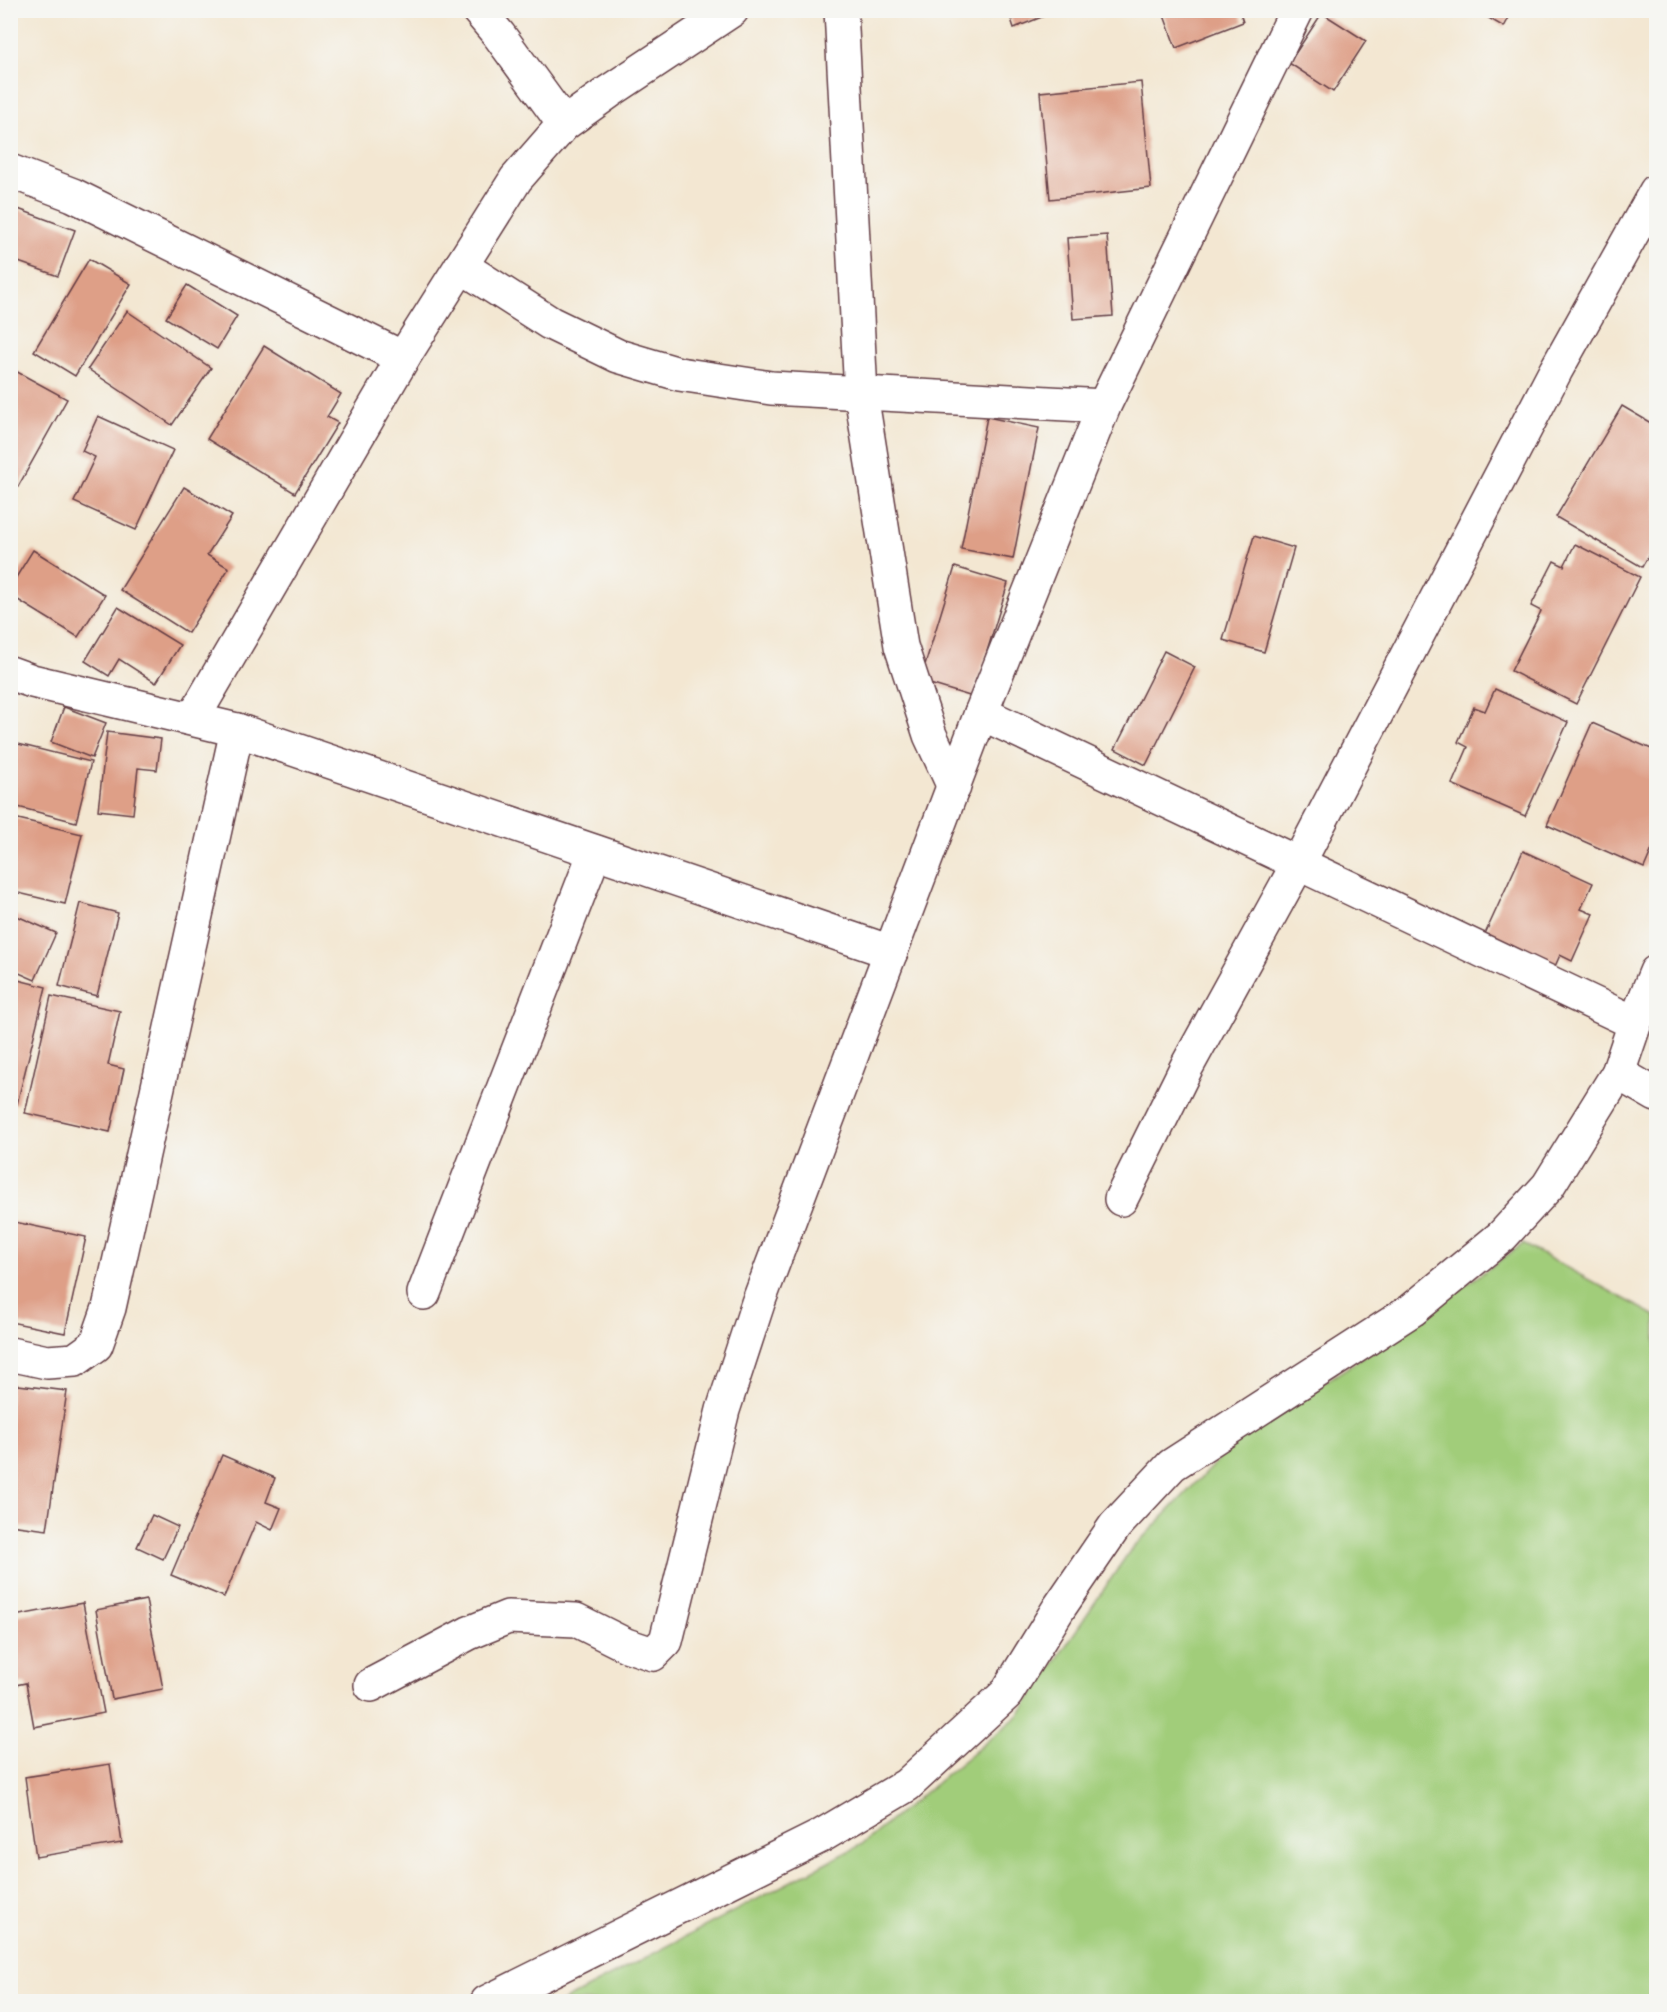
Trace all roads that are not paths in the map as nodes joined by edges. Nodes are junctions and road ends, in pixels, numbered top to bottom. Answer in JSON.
{"nodes":[{"id":1,"x":478,"y":10,"type":"edge"},
{"id":2,"x":732,"y":10,"type":"edge"},
{"id":3,"x":841,"y":10,"type":"edge"},
{"id":4,"x":1297,"y":10,"type":"edge"},
{"id":5,"x":564,"y":124,"type":"junction"},
{"id":6,"x":10,"y":171,"type":"edge"},
{"id":7,"x":1656,"y":191,"type":"edge"},
{"id":8,"x":461,"y":266,"type":"junction"},
{"id":9,"x":404,"y":358,"type":"junction"},
{"id":10,"x":861,"y":394,"type":"junction"},
{"id":11,"x":1104,"y":406,"type":"junction"},
{"id":12,"x":10,"y":673,"type":"edge"},
{"id":13,"x":981,"y":712,"type":"junction"},
{"id":14,"x":193,"y":718,"type":"junction"},
{"id":15,"x":237,"y":730,"type":"junction"},
{"id":16,"x":954,"y":788,"type":"junction"},
{"id":17,"x":595,"y":852,"type":"junction"},
{"id":18,"x":1298,"y":864,"type":"junction"},
{"id":19,"x":891,"y":952,"type":"junction"},
{"id":20,"x":1656,"y":972,"type":"edge"},
{"id":21,"x":1635,"y":1023,"type":"junction"},
{"id":22,"x":1618,"y":1073,"type":"junction"},
{"id":23,"x":1656,"y":1095,"type":"edge"},
{"id":24,"x":1121,"y":1199,"type":"dead end"},
{"id":25,"x":424,"y":1293,"type":"dead end"},
{"id":26,"x":10,"y":1354,"type":"edge"},
{"id":27,"x":371,"y":1685,"type":"dead end"},
{"id":28,"x":488,"y":2001,"type":"edge"}],
"edges":[{"from":1,"to":5,"type":"street"},
{"from":2,"to":5,"type":"street"},
{"from":3,"to":10,"type":"street"},
{"from":4,"to":11,"type":"street"},
{"from":5,"to":8,"type":"street"},
{"from":6,"to":9,"type":"street"},
{"from":7,"to":18,"type":"street"},
{"from":8,"to":9,"type":"street"},
{"from":8,"to":10,"type":"street"},
{"from":9,"to":14,"type":"street"},
{"from":10,"to":11,"type":"street"},
{"from":10,"to":16,"type":"street"},
{"from":11,"to":13,"type":"street"},
{"from":12,"to":14,"type":"street"},
{"from":13,"to":16,"type":"street"},
{"from":13,"to":18,"type":"street"},
{"from":14,"to":15,"type":"street"},
{"from":15,"to":17,"type":"street"},
{"from":15,"to":26,"type":"street"},
{"from":16,"to":19,"type":"street"},
{"from":17,"to":19,"type":"street"},
{"from":17,"to":25,"type":"street"},
{"from":18,"to":21,"type":"street"},
{"from":18,"to":24,"type":"street"},
{"from":19,"to":27,"type":"street"},
{"from":20,"to":21,"type":"street"},
{"from":21,"to":22,"type":"street"},
{"from":22,"to":23,"type":"street"},
{"from":22,"to":28,"type":"street"}]}
